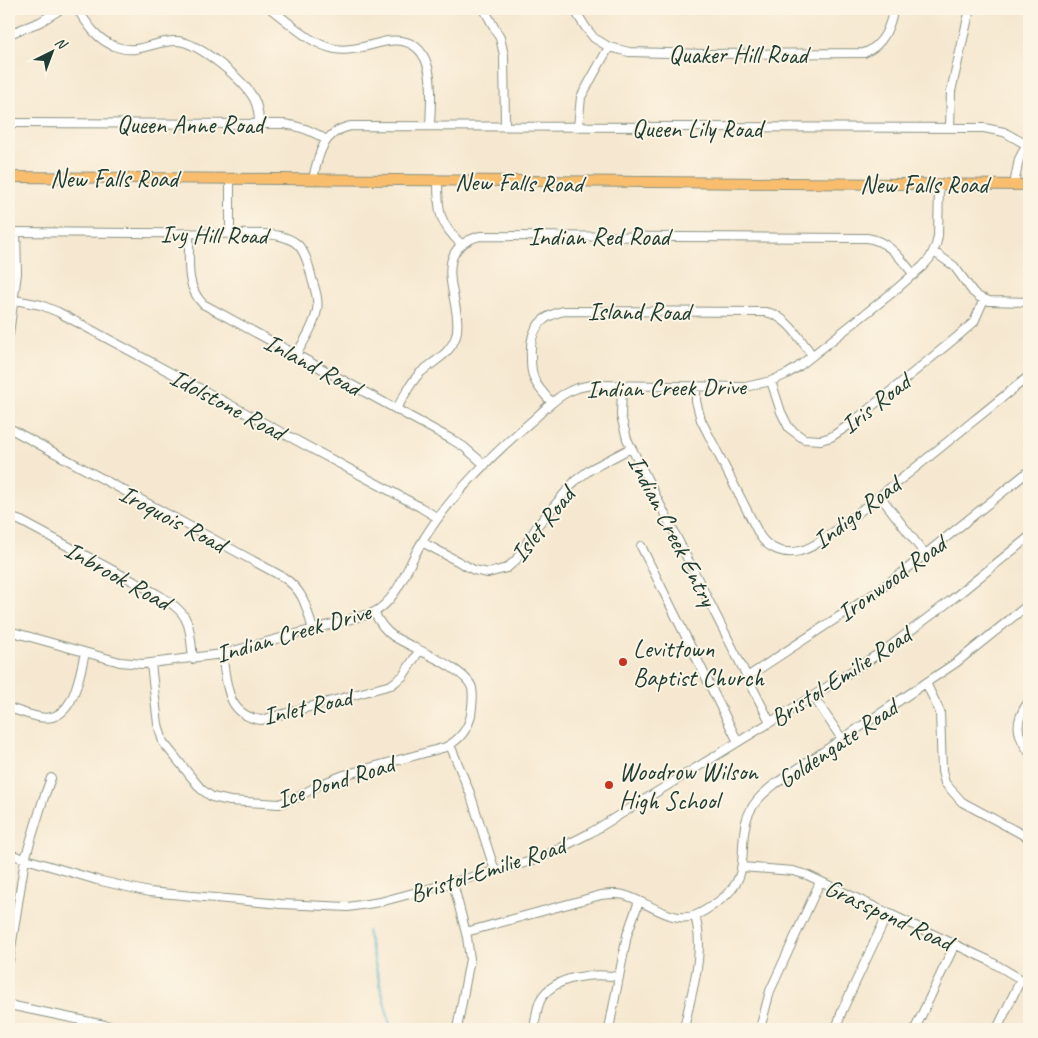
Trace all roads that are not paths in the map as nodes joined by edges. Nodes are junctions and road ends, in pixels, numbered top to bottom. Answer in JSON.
{"nodes":[{"id":1,"x":61,"y":9,"type":"edge"},
{"id":2,"x":77,"y":9,"type":"edge"},
{"id":3,"x":272,"y":9,"type":"edge"},
{"id":4,"x":484,"y":9,"type":"edge"},
{"id":5,"x":574,"y":9,"type":"edge"},
{"id":6,"x":894,"y":9,"type":"edge"},
{"id":7,"x":970,"y":9,"type":"edge"},
{"id":8,"x":9,"y":34,"type":"edge"},
{"id":9,"x":609,"y":47,"type":"junction"},
{"id":10,"x":9,"y":123,"type":"edge"},
{"id":11,"x":259,"y":125,"type":"junction"},
{"id":12,"x":430,"y":126,"type":"junction"},
{"id":13,"x":504,"y":126,"type":"junction"},
{"id":14,"x":578,"y":127,"type":"junction"},
{"id":15,"x":950,"y":128,"type":"junction"},
{"id":16,"x":326,"y":140,"type":"junction"},
{"id":17,"x":1028,"y":143,"type":"edge"},
{"id":18,"x":9,"y":177,"type":"edge"},
{"id":19,"x":230,"y":178,"type":"junction"},
{"id":20,"x":312,"y":179,"type":"junction"},
{"id":21,"x":438,"y":181,"type":"junction"},
{"id":22,"x":938,"y":184,"type":"junction"},
{"id":23,"x":1014,"y":185,"type":"junction"},
{"id":24,"x":1029,"y":185,"type":"edge"},
{"id":25,"x":13,"y":232,"type":"edge"},
{"id":26,"x":189,"y":234,"type":"junction"},
{"id":27,"x":230,"y":234,"type":"junction"},
{"id":28,"x":462,"y":245,"type":"junction"},
{"id":29,"x":934,"y":252,"type":"junction"},
{"id":30,"x":914,"y":275,"type":"junction"},
{"id":31,"x":984,"y":299,"type":"junction"},
{"id":32,"x":15,"y":300,"type":"junction"},
{"id":33,"x":1029,"y":302,"type":"edge"},
{"id":34,"x":9,"y":334,"type":"edge"},
{"id":35,"x":296,"y":355,"type":"junction"},
{"id":36,"x":812,"y":355,"type":"junction"},
{"id":37,"x":1029,"y":376,"type":"edge"},
{"id":38,"x":771,"y":381,"type":"junction"},
{"id":39,"x":622,"y":386,"type":"junction"},
{"id":40,"x":696,"y":386,"type":"junction"},
{"id":41,"x":552,"y":403,"type":"junction"},
{"id":42,"x":396,"y":409,"type":"junction"},
{"id":43,"x":9,"y":428,"type":"edge"},
{"id":44,"x":632,"y":448,"type":"junction"},
{"id":45,"x":485,"y":465,"type":"junction"},
{"id":46,"x":1029,"y":471,"type":"edge"},
{"id":47,"x":880,"y":496,"type":"junction"},
{"id":48,"x":9,"y":518,"type":"edge"},
{"id":49,"x":438,"y":518,"type":"junction"},
{"id":50,"x":1029,"y":537,"type":"edge"},
{"id":51,"x":422,"y":542,"type":"junction"},
{"id":52,"x":641,"y":546,"type":"dead end"},
{"id":53,"x":926,"y":554,"type":"junction"},
{"id":54,"x":1029,"y":604,"type":"edge"},
{"id":55,"x":374,"y":612,"type":"junction"},
{"id":56,"x":313,"y":630,"type":"junction"},
{"id":57,"x":9,"y":631,"type":"edge"},
{"id":58,"x":420,"y":651,"type":"junction"},
{"id":59,"x":85,"y":653,"type":"junction"},
{"id":60,"x":222,"y":654,"type":"junction"},
{"id":61,"x":193,"y":659,"type":"junction"},
{"id":62,"x":151,"y":664,"type":"junction"},
{"id":63,"x":747,"y":677,"type":"junction"},
{"id":64,"x":926,"y":683,"type":"junction"},
{"id":65,"x":813,"y":696,"type":"junction"},
{"id":66,"x":1029,"y":701,"type":"edge"},
{"id":67,"x":9,"y":708,"type":"edge"},
{"id":68,"x":770,"y":722,"type":"junction"},
{"id":69,"x":842,"y":739,"type":"junction"},
{"id":70,"x":738,"y":742,"type":"junction"},
{"id":71,"x":450,"y":744,"type":"junction"},
{"id":72,"x":1029,"y":752,"type":"edge"},
{"id":73,"x":51,"y":778,"type":"dead end"},
{"id":74,"x":1029,"y":838,"type":"edge"},
{"id":75,"x":9,"y":854,"type":"edge"},
{"id":76,"x":25,"y":859,"type":"junction"},
{"id":77,"x":742,"y":867,"type":"junction"},
{"id":78,"x":495,"y":871,"type":"junction"},
{"id":79,"x":820,"y":882,"type":"junction"},
{"id":80,"x":452,"y":883,"type":"junction"},
{"id":81,"x":639,"y":901,"type":"junction"},
{"id":82,"x":888,"y":912,"type":"junction"},
{"id":83,"x":695,"y":916,"type":"junction"},
{"id":84,"x":466,"y":932,"type":"junction"},
{"id":85,"x":955,"y":944,"type":"junction"},
{"id":86,"x":9,"y":961,"type":"edge"},
{"id":87,"x":619,"y":977,"type":"junction"},
{"id":88,"x":1021,"y":979,"type":"junction"},
{"id":89,"x":1029,"y":984,"type":"edge"},
{"id":90,"x":9,"y":1005,"type":"edge"},
{"id":91,"x":94,"y":1026,"type":"edge"},
{"id":92,"x":124,"y":1029,"type":"edge"},
{"id":93,"x":457,"y":1029,"type":"edge"},
{"id":94,"x":534,"y":1029,"type":"edge"},
{"id":95,"x":609,"y":1029,"type":"edge"},
{"id":96,"x":684,"y":1029,"type":"edge"},
{"id":97,"x":760,"y":1029,"type":"edge"},
{"id":98,"x":836,"y":1029,"type":"edge"},
{"id":99,"x":915,"y":1029,"type":"edge"},
{"id":100,"x":997,"y":1029,"type":"edge"}],
"edges":[{"from":1,"to":8,"type":"street"},
{"from":2,"to":11,"type":"street"},
{"from":3,"to":12,"type":"street"},
{"from":4,"to":13,"type":"street"},
{"from":5,"to":9,"type":"street","name":"Quaker Hill Road"},
{"from":6,"to":9,"type":"street","name":"Quaker Hill Road"},
{"from":7,"to":15,"type":"street"},
{"from":9,"to":14,"type":"street"},
{"from":10,"to":11,"type":"street","name":"Queen Anne Road"},
{"from":11,"to":16,"type":"street","name":"Queen Anne Road"},
{"from":12,"to":13,"type":"street","name":"Queen Lily Road"},
{"from":12,"to":16,"type":"street","name":"Queen Lily Road"},
{"from":13,"to":14,"type":"street","name":"Queen Lily Road"},
{"from":14,"to":15,"type":"street","name":"Queen Lily Road"},
{"from":15,"to":17,"type":"street","name":"Queen Lily Road"},
{"from":16,"to":20,"type":"street"},
{"from":17,"to":23,"type":"street","name":"Queen Lily Road"},
{"from":18,"to":19,"type":"main road","name":"New Falls Road"},
{"from":19,"to":20,"type":"main road","name":"New Falls Road"},
{"from":19,"to":27,"type":"street"},
{"from":20,"to":21,"type":"main road","name":"New Falls Road"},
{"from":21,"to":22,"type":"main road","name":"New Falls Road"},
{"from":21,"to":28,"type":"street"},
{"from":22,"to":23,"type":"main road","name":"New Falls Road"},
{"from":22,"to":29,"type":"street"},
{"from":23,"to":24,"type":"main road","name":"New Falls Road"},
{"from":25,"to":26,"type":"street","name":"Ivy Hill Road"},
{"from":25,"to":32,"type":"street"},
{"from":26,"to":27,"type":"street","name":"Ivy Hill Road"},
{"from":26,"to":35,"type":"street","name":"Inland Road"},
{"from":27,"to":35,"type":"street","name":"Ivy Hill Road"},
{"from":28,"to":30,"type":"street","name":"Indian Red Road"},
{"from":28,"to":42,"type":"street"},
{"from":29,"to":30,"type":"street","name":"Indian Creek Drive"},
{"from":29,"to":31,"type":"street"},
{"from":30,"to":36,"type":"street","name":"Indian Creek Drive"},
{"from":31,"to":33,"type":"street"},
{"from":31,"to":38,"type":"street","name":"Iris Road"},
{"from":32,"to":34,"type":"street"},
{"from":32,"to":49,"type":"street","name":"Idolstone Road"},
{"from":35,"to":42,"type":"street","name":"Inland Road"},
{"from":36,"to":38,"type":"street","name":"Indian Creek Drive"},
{"from":36,"to":41,"type":"street","name":"Island Road"},
{"from":37,"to":47,"type":"street","name":"Indigo Road"},
{"from":38,"to":40,"type":"street","name":"Indian Creek Drive"},
{"from":39,"to":40,"type":"street","name":"Indian Creek Drive"},
{"from":39,"to":41,"type":"street","name":"Indian Creek Drive"},
{"from":39,"to":44,"type":"street","name":"Indian Creek Entry"},
{"from":40,"to":47,"type":"street","name":"Indigo Road"},
{"from":41,"to":45,"type":"street","name":"Indian Creek Drive"},
{"from":42,"to":45,"type":"street","name":"Inland Road"},
{"from":43,"to":56,"type":"street","name":"Iroquois Road"},
{"from":44,"to":51,"type":"street","name":"Islet Road"},
{"from":44,"to":63,"type":"street","name":"Indian Creek Entry"},
{"from":45,"to":49,"type":"street","name":"Indian Creek Drive"},
{"from":46,"to":53,"type":"street","name":"Ironwood Road"},
{"from":47,"to":53,"type":"street"},
{"from":48,"to":61,"type":"street","name":"Inbrook Road"},
{"from":49,"to":51,"type":"street","name":"Indian Creek Drive"},
{"from":50,"to":65,"type":"street","name":"Bristol-Emilie Road"},
{"from":51,"to":55,"type":"street","name":"Indian Creek Drive"},
{"from":52,"to":70,"type":"street"},
{"from":53,"to":63,"type":"street","name":"Ironwood Road"},
{"from":54,"to":64,"type":"street","name":"Goldengate Road"},
{"from":55,"to":56,"type":"street","name":"Indian Creek Drive"},
{"from":55,"to":58,"type":"street"},
{"from":56,"to":60,"type":"street","name":"Indian Creek Drive"},
{"from":57,"to":59,"type":"street","name":"Indian Creek Drive"},
{"from":58,"to":60,"type":"street","name":"Inlet Road"},
{"from":58,"to":71,"type":"street"},
{"from":59,"to":62,"type":"street","name":"Indian Creek Drive"},
{"from":59,"to":67,"type":"street"},
{"from":60,"to":61,"type":"street","name":"Indian Creek Drive"},
{"from":61,"to":62,"type":"street","name":"Indian Creek Drive"},
{"from":62,"to":71,"type":"street","name":"Ice Pond Road"},
{"from":63,"to":68,"type":"street","name":"Indian Creek Entry"},
{"from":64,"to":69,"type":"street","name":"Goldengate Road"},
{"from":64,"to":74,"type":"street"},
{"from":65,"to":68,"type":"street","name":"Bristol-Emilie Road"},
{"from":65,"to":69,"type":"street"},
{"from":66,"to":72,"type":"street"},
{"from":68,"to":70,"type":"street","name":"Bristol-Emilie Road"},
{"from":69,"to":77,"type":"street","name":"Goldengate Road"},
{"from":70,"to":78,"type":"street","name":"Bristol-Emilie Road"},
{"from":71,"to":78,"type":"street"},
{"from":73,"to":76,"type":"street"},
{"from":75,"to":76,"type":"street","name":"Bristol-Emilie Road"},
{"from":76,"to":80,"type":"street","name":"Bristol-Emilie Road"},
{"from":76,"to":86,"type":"street"},
{"from":77,"to":79,"type":"street","name":"Grasspond Road"},
{"from":77,"to":83,"type":"street","name":"Goldengate Road"},
{"from":78,"to":80,"type":"street","name":"Bristol-Emilie Road"},
{"from":79,"to":82,"type":"street","name":"Grasspond Road"},
{"from":79,"to":97,"type":"street"},
{"from":80,"to":84,"type":"street"},
{"from":81,"to":83,"type":"street"},
{"from":81,"to":84,"type":"street"},
{"from":81,"to":87,"type":"street"},
{"from":82,"to":85,"type":"street","name":"Grasspond Road"},
{"from":82,"to":98,"type":"street"},
{"from":83,"to":96,"type":"street"},
{"from":84,"to":93,"type":"street"},
{"from":85,"to":88,"type":"street","name":"Grasspond Road"},
{"from":85,"to":99,"type":"street"},
{"from":87,"to":94,"type":"street"},
{"from":87,"to":95,"type":"street"},
{"from":88,"to":89,"type":"street","name":"Grasspond Road"},
{"from":88,"to":100,"type":"street"},
{"from":90,"to":91,"type":"street"},
{"from":91,"to":92,"type":"street"}]}
